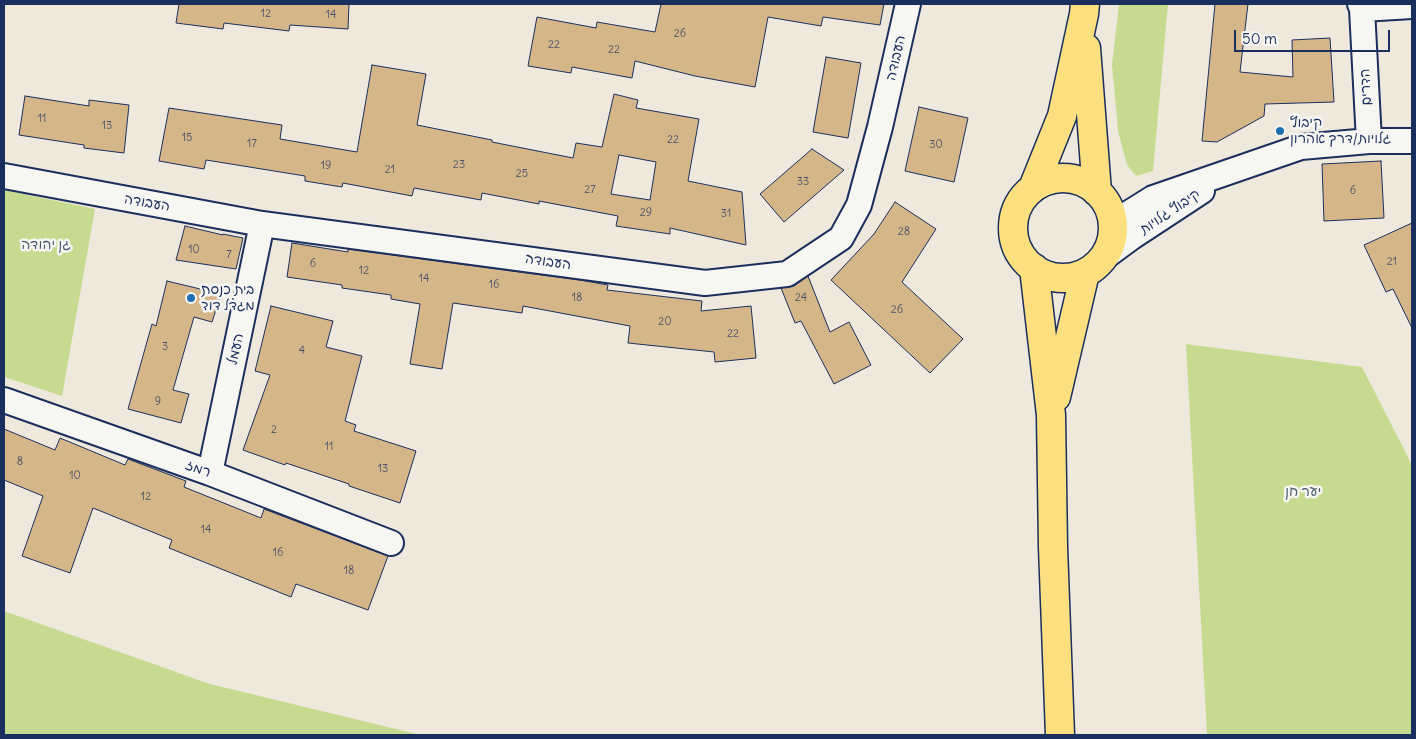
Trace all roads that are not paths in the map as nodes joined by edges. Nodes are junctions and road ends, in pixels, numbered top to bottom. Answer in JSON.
{"nodes":[{"id":1,"x":908,"y":4,"type":"edge"},
{"id":2,"x":1361,"y":6,"type":"edge"},
{"id":3,"x":1412,"y":6,"type":"edge"},
{"id":4,"x":1084,"y":9,"type":"edge"},
{"id":5,"x":1369,"y":141,"type":"junction"},
{"id":6,"x":1412,"y":141,"type":"edge"},
{"id":7,"x":1239,"y":168,"type":"junction"},
{"id":8,"x":4,"y":176,"type":"edge"},
{"id":9,"x":1033,"y":188,"type":"junction"},
{"id":10,"x":1097,"y":192,"type":"junction"},
{"id":11,"x":1113,"y":223,"type":"junction"},
{"id":12,"x":262,"y":224,"type":"junction"},
{"id":13,"x":1094,"y":266,"type":"junction"},
{"id":14,"x":1034,"y":268,"type":"junction"},
{"id":15,"x":4,"y":400,"type":"edge"},
{"id":16,"x":1051,"y":415,"type":"junction"},
{"id":17,"x":210,"y":473,"type":"junction"},
{"id":18,"x":392,"y":543,"type":"dead end"},
{"id":19,"x":1060,"y":735,"type":"edge"}],
"edges":[{"from":1,"to":12,"type":"street","name":"העבודה"},
{"from":2,"to":3,"type":"street"},
{"from":2,"to":5,"type":"street","name":"הדרים"},
{"from":4,"to":9,"type":"main road"},
{"from":4,"to":10,"type":"main road"},
{"from":5,"to":6,"type":"street","name":"קיבוץ גלויות"},
{"from":5,"to":7,"type":"street","name":"קיבוץ גלויות"},
{"from":7,"to":11,"type":"street","name":"קיבוץ גלויות"},
{"from":7,"to":13,"type":"street","name":"קיבוץ גלויות"},
{"from":8,"to":12,"type":"street","name":"העבודה"},
{"from":9,"to":10,"type":"main road"},
{"from":9,"to":14,"type":"main road"},
{"from":10,"to":11,"type":"main road"},
{"from":11,"to":13,"type":"main road"},
{"from":12,"to":17,"type":"street","name":"העמל"},
{"from":13,"to":14,"type":"main road"},
{"from":13,"to":16,"type":"main road"},
{"from":14,"to":16,"type":"main road"},
{"from":15,"to":17,"type":"street","name":"רמז"},
{"from":16,"to":19,"type":"main road"},
{"from":17,"to":18,"type":"street","name":"רמז"}]}
